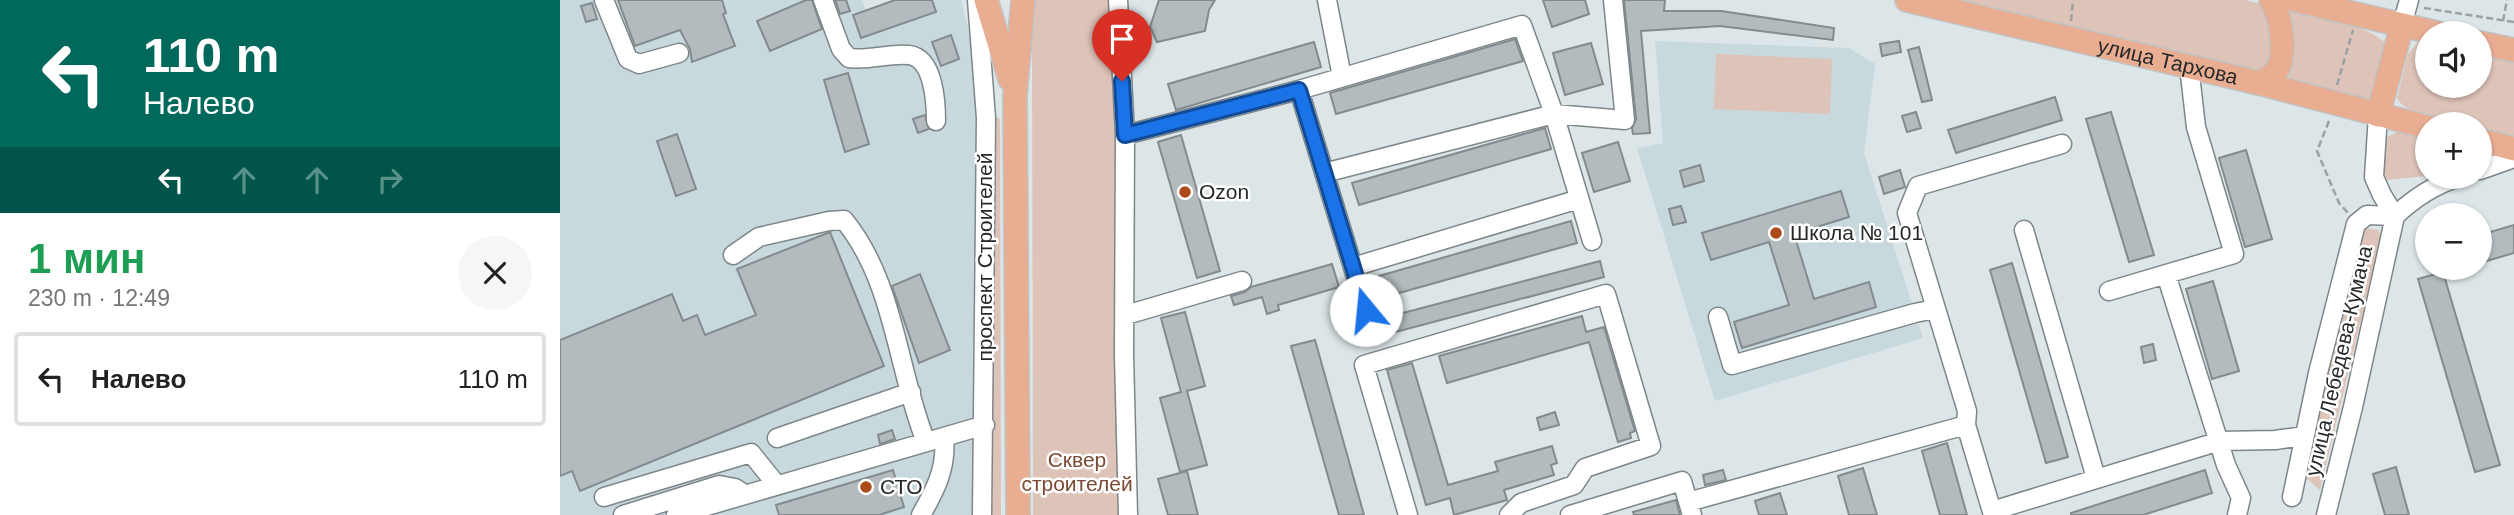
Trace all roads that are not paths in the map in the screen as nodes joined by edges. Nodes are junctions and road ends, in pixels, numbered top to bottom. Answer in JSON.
{"nodes":[{"id":1,"x":604,"y":0,"type":"edge"},
{"id":2,"x":823,"y":0,"type":"edge"},
{"id":3,"x":977,"y":0,"type":"edge"},
{"id":4,"x":986,"y":0,"type":"edge"},
{"id":5,"x":1023,"y":0,"type":"edge"},
{"id":6,"x":1118,"y":0,"type":"edge"},
{"id":7,"x":1327,"y":0,"type":"edge"},
{"id":8,"x":1613,"y":0,"type":"edge"},
{"id":9,"x":1907,"y":0,"type":"edge"},
{"id":10,"x":2271,"y":0,"type":"edge"},
{"id":11,"x":2303,"y":1,"type":"edge"},
{"id":12,"x":2406,"y":10,"type":"edge"},
{"id":13,"x":2421,"y":21,"type":"edge"},
{"id":14,"x":2492,"y":45,"type":"edge"},
{"id":15,"x":2514,"y":50,"type":"edge"},
{"id":16,"x":679,"y":53,"type":"dead end"},
{"id":17,"x":2189,"y":66,"type":"junction"},
{"id":18,"x":1342,"y":77,"type":"junction"},
{"id":19,"x":2259,"y":83,"type":"junction"},
{"id":20,"x":1299,"y":90,"type":"junction"},
{"id":21,"x":1015,"y":96,"type":"junction"},
{"id":22,"x":1554,"y":114,"type":"junction"},
{"id":23,"x":2378,"y":115,"type":"junction"},
{"id":24,"x":936,"y":121,"type":"dead end"},
{"id":25,"x":2415,"y":124,"type":"edge"},
{"id":26,"x":1125,"y":135,"type":"junction"},
{"id":27,"x":2492,"y":143,"type":"edge"},
{"id":28,"x":2062,"y":144,"type":"dead end"},
{"id":29,"x":2514,"y":149,"type":"edge"},
{"id":30,"x":2514,"y":158,"type":"edge"},
{"id":31,"x":2492,"y":166,"type":"edge"},
{"id":32,"x":1324,"y":173,"type":"junction"},
{"id":33,"x":2430,"y":189,"type":"edge"},
{"id":34,"x":1579,"y":199,"type":"junction"},
{"id":35,"x":2395,"y":216,"type":"junction"},
{"id":36,"x":2024,"y":230,"type":"dead end"},
{"id":37,"x":1592,"y":240,"type":"dead end"},
{"id":38,"x":733,"y":255,"type":"dead end"},
{"id":39,"x":1353,"y":267,"type":"junction"},
{"id":40,"x":2166,"y":274,"type":"junction"},
{"id":41,"x":1242,"y":281,"type":"dead end"},
{"id":42,"x":2109,"y":291,"type":"dead end"},
{"id":43,"x":1366,"y":310,"type":"dead end"},
{"id":44,"x":1935,"y":310,"type":"junction"},
{"id":45,"x":1126,"y":315,"type":"junction"},
{"id":46,"x":1717,"y":317,"type":"dead end"},
{"id":47,"x":911,"y":392,"type":"junction"},
{"id":48,"x":985,"y":425,"type":"junction"},
{"id":49,"x":1966,"y":425,"type":"junction"},
{"id":50,"x":2304,"y":436,"type":"junction"},
{"id":51,"x":777,"y":438,"type":"dead end"},
{"id":52,"x":935,"y":439,"type":"junction"},
{"id":53,"x":2220,"y":441,"type":"junction"},
{"id":54,"x":2096,"y":478,"type":"junction"},
{"id":55,"x":776,"y":484,"type":"junction"},
{"id":56,"x":744,"y":494,"type":"junction"},
{"id":57,"x":604,"y":497,"type":"dead end"},
{"id":58,"x":2292,"y":497,"type":"dead end"},
{"id":59,"x":1690,"y":508,"type":"edge"},
{"id":60,"x":1993,"y":513,"type":"edge"},
{"id":61,"x":623,"y":515,"type":"edge"},
{"id":62,"x":676,"y":515,"type":"edge"},
{"id":63,"x":920,"y":515,"type":"edge"},
{"id":64,"x":982,"y":515,"type":"edge"},
{"id":65,"x":1018,"y":515,"type":"edge"},
{"id":66,"x":1128,"y":515,"type":"edge"},
{"id":67,"x":1408,"y":515,"type":"edge"},
{"id":68,"x":1509,"y":515,"type":"edge"},
{"id":69,"x":1570,"y":515,"type":"edge"},
{"id":70,"x":2237,"y":515,"type":"edge"},
{"id":71,"x":2326,"y":515,"type":"edge"}],
"edges":[{"from":1,"to":16,"type":"street"},
{"from":2,"to":24,"type":"street"},
{"from":3,"to":48,"type":"street","name":"проспект Строителей"},
{"from":4,"to":21,"type":"main road","name":"проспект Строителей"},
{"from":5,"to":21,"type":"main road","name":"проспект Строителей"},
{"from":6,"to":26,"type":"street"},
{"from":7,"to":18,"type":"street"},
{"from":8,"to":22,"type":"street"},
{"from":9,"to":17,"type":"main road","name":"улица Тархова"},
{"from":10,"to":19,"type":"main road"},
{"from":11,"to":12,"type":"main road"},
{"from":12,"to":13,"type":"main road"},
{"from":12,"to":23,"type":"main road"},
{"from":14,"to":15,"type":"main road"},
{"from":17,"to":19,"type":"main road","name":"улица Тархова"},
{"from":17,"to":40,"type":"street"},
{"from":18,"to":20,"type":"street"},
{"from":18,"to":22,"type":"street"},
{"from":19,"to":23,"type":"main road","name":"улица Тархова"},
{"from":20,"to":26,"type":"street"},
{"from":20,"to":32,"type":"street"},
{"from":21,"to":65,"type":"main road","name":"проспект Строителей"},
{"from":22,"to":32,"type":"street"},
{"from":22,"to":34,"type":"street"},
{"from":23,"to":25,"type":"main road","name":"улица Тархова"},
{"from":23,"to":35,"type":"street"},
{"from":26,"to":45,"type":"street"},
{"from":27,"to":29,"type":"main road"},
{"from":28,"to":44,"type":"street"},
{"from":30,"to":31,"type":"street"},
{"from":32,"to":39,"type":"street"},
{"from":33,"to":35,"type":"street"},
{"from":34,"to":37,"type":"street"},
{"from":34,"to":39,"type":"street"},
{"from":35,"to":50,"type":"street"},
{"from":35,"to":71,"type":"street","name":"улица Лебедева-Кумача"},
{"from":36,"to":54,"type":"street"},
{"from":38,"to":47,"type":"street"},
{"from":39,"to":43,"type":"street"},
{"from":40,"to":42,"type":"street"},
{"from":40,"to":53,"type":"street"},
{"from":41,"to":45,"type":"street"},
{"from":44,"to":46,"type":"street"},
{"from":44,"to":49,"type":"street"},
{"from":45,"to":66,"type":"street"},
{"from":47,"to":51,"type":"street"},
{"from":47,"to":52,"type":"street"},
{"from":48,"to":52,"type":"street"},
{"from":48,"to":64,"type":"street","name":"проспект Строителей"},
{"from":49,"to":59,"type":"street"},
{"from":49,"to":60,"type":"street"},
{"from":50,"to":53,"type":"street"},
{"from":50,"to":58,"type":"street"},
{"from":52,"to":55,"type":"street"},
{"from":52,"to":63,"type":"street"},
{"from":53,"to":54,"type":"street"},
{"from":53,"to":70,"type":"street"},
{"from":54,"to":60,"type":"street"},
{"from":55,"to":56,"type":"street"},
{"from":55,"to":57,"type":"street"},
{"from":56,"to":61,"type":"street"},
{"from":56,"to":62,"type":"street"},
{"from":59,"to":69,"type":"street"},
{"from":67,"to":68,"type":"street"}]}
